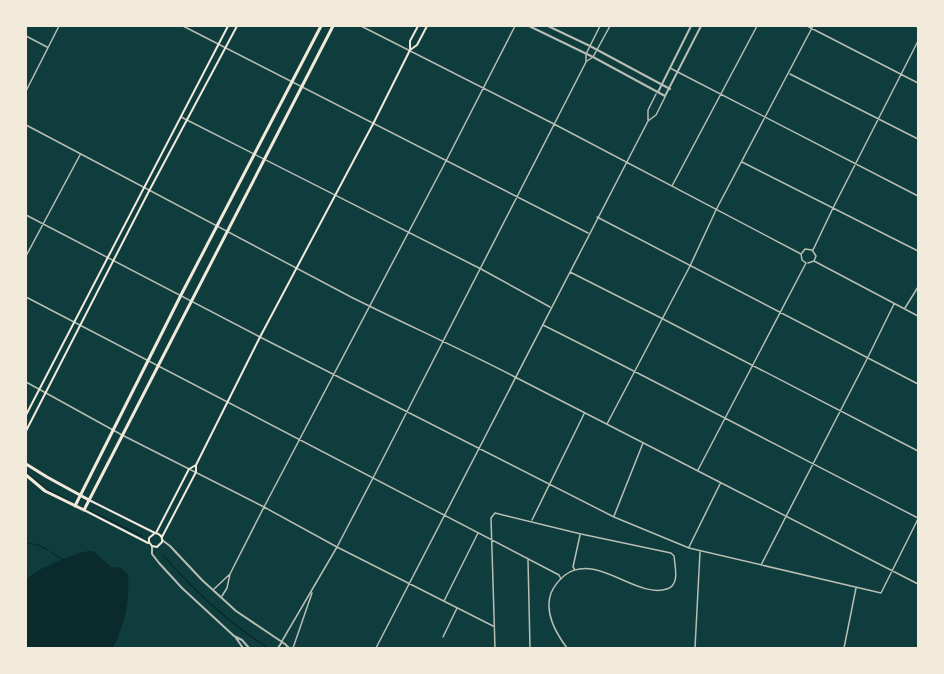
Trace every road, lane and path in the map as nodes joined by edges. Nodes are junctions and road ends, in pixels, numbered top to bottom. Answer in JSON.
{"nodes":[{"id":1,"x":59,"y":26,"type":"edge"},
{"id":2,"x":183,"y":26,"type":"edge"},
{"id":3,"x":228,"y":26,"type":"edge"},
{"id":4,"x":237,"y":26,"type":"edge"},
{"id":5,"x":321,"y":26,"type":"edge"},
{"id":6,"x":333,"y":26,"type":"edge"},
{"id":7,"x":361,"y":26,"type":"edge"},
{"id":8,"x":418,"y":26,"type":"edge"},
{"id":9,"x":427,"y":26,"type":"edge"},
{"id":10,"x":515,"y":26,"type":"edge"},
{"id":11,"x":529,"y":26,"type":"edge"},
{"id":12,"x":548,"y":26,"type":"edge"},
{"id":13,"x":600,"y":26,"type":"edge"},
{"id":14,"x":610,"y":26,"type":"edge"},
{"id":15,"x":691,"y":26,"type":"edge"},
{"id":16,"x":701,"y":26,"type":"edge"},
{"id":17,"x":757,"y":26,"type":"edge"},
{"id":18,"x":807,"y":26,"type":"edge"},
{"id":19,"x":813,"y":27,"type":"edge"},
{"id":20,"x":26,"y":36,"type":"edge"},
{"id":21,"x":918,"y":41,"type":"edge"},
{"id":22,"x":218,"y":44,"type":"junction"},
{"id":23,"x":590,"y":46,"type":"junction"},
{"id":24,"x":48,"y":48,"type":"junction"},
{"id":25,"x":225,"y":48,"type":"junction"},
{"id":26,"x":410,"y":50,"type":"junction"},
{"id":27,"x":597,"y":50,"type":"junction"},
{"id":28,"x":586,"y":54,"type":"junction"},
{"id":29,"x":593,"y":57,"type":"junction"},
{"id":30,"x":586,"y":62,"type":"junction"},
{"id":31,"x":670,"y":67,"type":"junction"},
{"id":32,"x":678,"y":72,"type":"junction"},
{"id":33,"x":789,"y":73,"type":"junction"},
{"id":34,"x":902,"y":74,"type":"junction"},
{"id":35,"x":292,"y":82,"type":"junction"},
{"id":36,"x":918,"y":83,"type":"edge"},
{"id":37,"x":661,"y":84,"type":"junction"},
{"id":38,"x":302,"y":86,"type":"junction"},
{"id":39,"x":483,"y":87,"type":"junction"},
{"id":40,"x":670,"y":89,"type":"junction"},
{"id":41,"x":26,"y":91,"type":"edge"},
{"id":42,"x":658,"y":92,"type":"junction"},
{"id":43,"x":721,"y":94,"type":"junction"},
{"id":44,"x":665,"y":96,"type":"junction"},
{"id":45,"x":180,"y":117,"type":"junction"},
{"id":46,"x":765,"y":117,"type":"junction"},
{"id":47,"x":878,"y":118,"type":"junction"},
{"id":48,"x":187,"y":120,"type":"junction"},
{"id":49,"x":648,"y":121,"type":"junction"},
{"id":50,"x":373,"y":124,"type":"junction"},
{"id":51,"x":554,"y":124,"type":"junction"},
{"id":52,"x":26,"y":125,"type":"edge"},
{"id":53,"x":918,"y":139,"type":"edge"},
{"id":54,"x":81,"y":154,"type":"junction"},
{"id":55,"x":255,"y":154,"type":"junction"},
{"id":56,"x":264,"y":158,"type":"junction"},
{"id":57,"x":446,"y":161,"type":"junction"},
{"id":58,"x":741,"y":161,"type":"junction"},
{"id":59,"x":626,"y":162,"type":"junction"},
{"id":60,"x":855,"y":164,"type":"junction"},
{"id":61,"x":672,"y":187,"type":"junction"},
{"id":62,"x":143,"y":188,"type":"junction"},
{"id":63,"x":149,"y":191,"type":"junction"},
{"id":64,"x":336,"y":195,"type":"junction"},
{"id":65,"x":918,"y":196,"type":"edge"},
{"id":66,"x":518,"y":197,"type":"junction"},
{"id":67,"x":833,"y":208,"type":"junction"},
{"id":68,"x":716,"y":210,"type":"junction"},
{"id":69,"x":26,"y":215,"type":"edge"},
{"id":70,"x":597,"y":217,"type":"junction"},
{"id":71,"x":43,"y":225,"type":"junction"},
{"id":72,"x":217,"y":227,"type":"junction"},
{"id":73,"x":226,"y":232,"type":"junction"},
{"id":74,"x":408,"y":233,"type":"junction"},
{"id":75,"x":589,"y":234,"type":"junction"},
{"id":76,"x":813,"y":250,"type":"junction"},
{"id":77,"x":918,"y":251,"type":"edge"},
{"id":78,"x":801,"y":254,"type":"junction"},
{"id":79,"x":26,"y":256,"type":"edge"},
{"id":80,"x":107,"y":258,"type":"junction"},
{"id":81,"x":113,"y":261,"type":"junction"},
{"id":82,"x":814,"y":261,"type":"junction"},
{"id":83,"x":806,"y":263,"type":"junction"},
{"id":84,"x":690,"y":266,"type":"junction"},
{"id":85,"x":298,"y":268,"type":"junction"},
{"id":86,"x":481,"y":269,"type":"junction"},
{"id":87,"x":569,"y":272,"type":"junction"},
{"id":88,"x":918,"y":287,"type":"edge"},
{"id":89,"x":181,"y":296,"type":"junction"},
{"id":90,"x":26,"y":297,"type":"edge"},
{"id":91,"x":191,"y":301,"type":"junction"},
{"id":92,"x":894,"y":304,"type":"junction"},
{"id":93,"x":370,"y":306,"type":"junction"},
{"id":94,"x":551,"y":308,"type":"junction"},
{"id":95,"x":904,"y":309,"type":"junction"},
{"id":96,"x":780,"y":313,"type":"junction"},
{"id":97,"x":918,"y":316,"type":"edge"},
{"id":98,"x":663,"y":319,"type":"junction"},
{"id":99,"x":74,"y":322,"type":"junction"},
{"id":100,"x":542,"y":325,"type":"junction"},
{"id":101,"x":80,"y":326,"type":"junction"},
{"id":102,"x":260,"y":337,"type":"junction"},
{"id":103,"x":444,"y":341,"type":"junction"},
{"id":104,"x":867,"y":358,"type":"junction"},
{"id":105,"x":148,"y":361,"type":"junction"},
{"id":106,"x":753,"y":365,"type":"junction"},
{"id":107,"x":158,"y":366,"type":"junction"},
{"id":108,"x":635,"y":371,"type":"junction"},
{"id":109,"x":334,"y":374,"type":"junction"},
{"id":110,"x":517,"y":378,"type":"junction"},
{"id":111,"x":26,"y":382,"type":"edge"},
{"id":112,"x":918,"y":384,"type":"edge"},
{"id":113,"x":39,"y":389,"type":"junction"},
{"id":114,"x":46,"y":393,"type":"junction"},
{"id":115,"x":227,"y":402,"type":"junction"},
{"id":116,"x":839,"y":411,"type":"junction"},
{"id":117,"x":407,"y":412,"type":"junction"},
{"id":118,"x":584,"y":413,"type":"junction"},
{"id":119,"x":26,"y":415,"type":"edge"},
{"id":120,"x":726,"y":418,"type":"junction"},
{"id":121,"x":607,"y":425,"type":"junction"},
{"id":122,"x":114,"y":430,"type":"junction"},
{"id":123,"x":26,"y":431,"type":"edge"},
{"id":124,"x":122,"y":435,"type":"junction"},
{"id":125,"x":300,"y":440,"type":"junction"},
{"id":126,"x":643,"y":443,"type":"junction"},
{"id":127,"x":479,"y":448,"type":"junction"},
{"id":128,"x":918,"y":451,"type":"edge"},
{"id":129,"x":26,"y":464,"type":"edge"},
{"id":130,"x":812,"y":464,"type":"junction"},
{"id":131,"x":196,"y":465,"type":"junction"},
{"id":132,"x":189,"y":469,"type":"junction"},
{"id":133,"x":698,"y":470,"type":"junction"},
{"id":134,"x":196,"y":472,"type":"junction"},
{"id":135,"x":26,"y":475,"type":"edge"},
{"id":136,"x":185,"y":476,"type":"junction"},
{"id":137,"x":373,"y":478,"type":"junction"},
{"id":138,"x":192,"y":480,"type":"junction"},
{"id":139,"x":721,"y":483,"type":"junction"},
{"id":140,"x":549,"y":484,"type":"junction"},
{"id":141,"x":80,"y":495,"type":"junction"},
{"id":142,"x":89,"y":500,"type":"junction"},
{"id":143,"x":75,"y":506,"type":"junction"},
{"id":144,"x":264,"y":507,"type":"junction"},
{"id":145,"x":84,"y":510,"type":"junction"},
{"id":146,"x":445,"y":516,"type":"junction"},
{"id":147,"x":614,"y":517,"type":"junction"},
{"id":148,"x":785,"y":517,"type":"junction"},
{"id":149,"x":918,"y":518,"type":"edge"},
{"id":150,"x":532,"y":522,"type":"junction"},
{"id":151,"x":155,"y":533,"type":"junction"},
{"id":152,"x":478,"y":533,"type":"junction"},
{"id":153,"x":581,"y":534,"type":"junction"},
{"id":154,"x":162,"y":538,"type":"junction"},
{"id":155,"x":493,"y":541,"type":"junction"},
{"id":156,"x":151,"y":545,"type":"junction"},
{"id":157,"x":337,"y":547,"type":"junction"},
{"id":158,"x":689,"y":548,"type":"junction"},
{"id":159,"x":700,"y":551,"type":"junction"},
{"id":160,"x":528,"y":559,"type":"junction"},
{"id":161,"x":760,"y":566,"type":"junction"},
{"id":162,"x":575,"y":570,"type":"junction"},
{"id":163,"x":892,"y":571,"type":"junction"},
{"id":164,"x":230,"y":574,"type":"junction"},
{"id":165,"x":561,"y":579,"type":"junction"},
{"id":166,"x":219,"y":583,"type":"junction"},
{"id":167,"x":918,"y":584,"type":"edge"},
{"id":168,"x":410,"y":585,"type":"junction"},
{"id":169,"x":856,"y":587,"type":"junction"},
{"id":170,"x":227,"y":588,"type":"junction"},
{"id":171,"x":213,"y":590,"type":"junction"},
{"id":172,"x":313,"y":590,"type":"junction"},
{"id":173,"x":221,"y":597,"type":"junction"},
{"id":174,"x":443,"y":602,"type":"junction"},
{"id":175,"x":457,"y":608,"type":"junction"},
{"id":176,"x":494,"y":627,"type":"junction"},
{"id":177,"x":234,"y":636,"type":"junction"},
{"id":178,"x":443,"y":637,"type":"dead end"},
{"id":179,"x":282,"y":642,"type":"junction"},
{"id":180,"x":243,"y":648,"type":"edge"},
{"id":181,"x":249,"y":648,"type":"edge"},
{"id":182,"x":278,"y":648,"type":"edge"},
{"id":183,"x":289,"y":648,"type":"edge"},
{"id":184,"x":293,"y":648,"type":"edge"},
{"id":185,"x":376,"y":648,"type":"edge"},
{"id":186,"x":495,"y":648,"type":"edge"},
{"id":187,"x":530,"y":648,"type":"edge"},
{"id":188,"x":567,"y":648,"type":"edge"},
{"id":189,"x":695,"y":648,"type":"edge"},
{"id":190,"x":843,"y":648,"type":"edge"}],
"edges":[{"from":1,"to":24,"type":"street"},
{"from":2,"to":22,"type":"street"},
{"from":3,"to":22,"type":"main road"},
{"from":4,"to":25,"type":"main road"},
{"from":5,"to":35,"type":"main road"},
{"from":6,"to":38,"type":"main road"},
{"from":7,"to":26,"type":"street"},
{"from":8,"to":26,"type":"main road"},
{"from":9,"to":26,"type":"main road"},
{"from":10,"to":39,"type":"street"},
{"from":11,"to":28,"type":"street"},
{"from":12,"to":23,"type":"street"},
{"from":13,"to":23,"type":"street"},
{"from":14,"to":27,"type":"street"},
{"from":15,"to":31,"type":"street"},
{"from":16,"to":32,"type":"street"},
{"from":17,"to":43,"type":"street"},
{"from":18,"to":19,"type":"street"},
{"from":19,"to":33,"type":"street"},
{"from":19,"to":34,"type":"street"},
{"from":20,"to":24,"type":"street"},
{"from":21,"to":34,"type":"street"},
{"from":22,"to":25,"type":"street"},
{"from":22,"to":45,"type":"main road"},
{"from":23,"to":27,"type":"street"},
{"from":23,"to":28,"type":"street"},
{"from":24,"to":41,"type":"street"},
{"from":25,"to":35,"type":"street"},
{"from":25,"to":48,"type":"main road"},
{"from":26,"to":39,"type":"street"},
{"from":26,"to":50,"type":"main road"},
{"from":27,"to":29,"type":"street"},
{"from":27,"to":37,"type":"street"},
{"from":28,"to":29,"type":"street"},
{"from":28,"to":30,"type":"street"},
{"from":29,"to":30,"type":"street"},
{"from":29,"to":42,"type":"street"},
{"from":30,"to":51,"type":"street"},
{"from":31,"to":32,"type":"street"},
{"from":31,"to":37,"type":"street"},
{"from":32,"to":40,"type":"street"},
{"from":32,"to":43,"type":"street"},
{"from":33,"to":46,"type":"street"},
{"from":33,"to":47,"type":"street"},
{"from":34,"to":36,"type":"street"},
{"from":34,"to":47,"type":"street"},
{"from":35,"to":38,"type":"street"},
{"from":35,"to":55,"type":"main road"},
{"from":37,"to":40,"type":"street"},
{"from":37,"to":42,"type":"street"},
{"from":38,"to":50,"type":"street"},
{"from":38,"to":56,"type":"main road"},
{"from":39,"to":51,"type":"street"},
{"from":39,"to":57,"type":"street"},
{"from":40,"to":44,"type":"street"},
{"from":42,"to":44,"type":"street"},
{"from":42,"to":49,"type":"street"},
{"from":43,"to":46,"type":"street"},
{"from":43,"to":61,"type":"street"},
{"from":44,"to":49,"type":"street"},
{"from":45,"to":48,"type":"street"},
{"from":45,"to":62,"type":"main road"},
{"from":46,"to":58,"type":"street"},
{"from":46,"to":60,"type":"street"},
{"from":47,"to":53,"type":"street"},
{"from":47,"to":60,"type":"street"},
{"from":48,"to":55,"type":"street"},
{"from":48,"to":63,"type":"main road"},
{"from":49,"to":59,"type":"street"},
{"from":50,"to":57,"type":"street"},
{"from":50,"to":64,"type":"main road"},
{"from":51,"to":59,"type":"street"},
{"from":51,"to":66,"type":"street"},
{"from":52,"to":54,"type":"street"},
{"from":54,"to":62,"type":"street"},
{"from":54,"to":71,"type":"street"},
{"from":55,"to":56,"type":"street"},
{"from":55,"to":72,"type":"main road"},
{"from":56,"to":64,"type":"street"},
{"from":56,"to":73,"type":"main road"},
{"from":57,"to":66,"type":"street"},
{"from":57,"to":74,"type":"street"},
{"from":58,"to":67,"type":"street"},
{"from":58,"to":68,"type":"street"},
{"from":59,"to":61,"type":"street"},
{"from":59,"to":70,"type":"street"},
{"from":60,"to":65,"type":"street"},
{"from":60,"to":67,"type":"street"},
{"from":61,"to":68,"type":"street"},
{"from":62,"to":63,"type":"street"},
{"from":62,"to":80,"type":"main road"},
{"from":63,"to":72,"type":"street"},
{"from":63,"to":81,"type":"main road"},
{"from":64,"to":74,"type":"street"},
{"from":64,"to":85,"type":"main road"},
{"from":66,"to":75,"type":"street"},
{"from":66,"to":86,"type":"street"},
{"from":67,"to":76,"type":"street"},
{"from":67,"to":77,"type":"street"},
{"from":68,"to":78,"type":"street"},
{"from":68,"to":84,"type":"street"},
{"from":69,"to":71,"type":"street"},
{"from":70,"to":75,"type":"street"},
{"from":70,"to":84,"type":"street"},
{"from":71,"to":79,"type":"street"},
{"from":71,"to":80,"type":"street"},
{"from":72,"to":73,"type":"street"},
{"from":72,"to":89,"type":"main road"},
{"from":73,"to":85,"type":"street"},
{"from":73,"to":91,"type":"main road"},
{"from":74,"to":86,"type":"street"},
{"from":74,"to":93,"type":"street"},
{"from":75,"to":87,"type":"street"},
{"from":76,"to":78,"type":"street"},
{"from":76,"to":82,"type":"street"},
{"from":78,"to":83,"type":"street"},
{"from":80,"to":81,"type":"street"},
{"from":80,"to":99,"type":"main road"},
{"from":81,"to":89,"type":"street"},
{"from":81,"to":101,"type":"main road"},
{"from":82,"to":83,"type":"street"},
{"from":82,"to":92,"type":"street"},
{"from":83,"to":96,"type":"street"},
{"from":84,"to":96,"type":"street"},
{"from":84,"to":98,"type":"street"},
{"from":85,"to":93,"type":"street"},
{"from":85,"to":102,"type":"main road"},
{"from":86,"to":94,"type":"street"},
{"from":86,"to":103,"type":"street"},
{"from":87,"to":94,"type":"street"},
{"from":87,"to":98,"type":"street"},
{"from":88,"to":95,"type":"street"},
{"from":89,"to":91,"type":"street"},
{"from":89,"to":105,"type":"main road"},
{"from":90,"to":99,"type":"street"},
{"from":91,"to":102,"type":"street"},
{"from":91,"to":107,"type":"main road"},
{"from":92,"to":95,"type":"street"},
{"from":92,"to":104,"type":"street"},
{"from":93,"to":103,"type":"street"},
{"from":93,"to":109,"type":"street"},
{"from":94,"to":100,"type":"street"},
{"from":95,"to":97,"type":"street"},
{"from":96,"to":104,"type":"street"},
{"from":96,"to":106,"type":"street"},
{"from":98,"to":106,"type":"street"},
{"from":98,"to":108,"type":"street"},
{"from":99,"to":101,"type":"street"},
{"from":99,"to":113,"type":"main road"},
{"from":100,"to":108,"type":"street"},
{"from":100,"to":110,"type":"street"},
{"from":101,"to":105,"type":"street"},
{"from":101,"to":114,"type":"main road"},
{"from":102,"to":109,"type":"street"},
{"from":102,"to":115,"type":"main road"},
{"from":103,"to":110,"type":"street"},
{"from":103,"to":117,"type":"street"},
{"from":104,"to":112,"type":"street"},
{"from":104,"to":116,"type":"street"},
{"from":105,"to":107,"type":"street"},
{"from":105,"to":122,"type":"main road"},
{"from":106,"to":116,"type":"street"},
{"from":106,"to":120,"type":"street"},
{"from":107,"to":115,"type":"street"},
{"from":107,"to":124,"type":"main road"},
{"from":108,"to":120,"type":"street"},
{"from":108,"to":121,"type":"street"},
{"from":109,"to":117,"type":"street"},
{"from":109,"to":125,"type":"street"},
{"from":110,"to":118,"type":"street"},
{"from":110,"to":127,"type":"street"},
{"from":111,"to":113,"type":"street"},
{"from":113,"to":114,"type":"street"},
{"from":113,"to":119,"type":"main road"},
{"from":114,"to":122,"type":"street"},
{"from":114,"to":123,"type":"main road"},
{"from":115,"to":125,"type":"street"},
{"from":115,"to":131,"type":"main road"},
{"from":116,"to":128,"type":"street"},
{"from":116,"to":130,"type":"street"},
{"from":117,"to":127,"type":"street"},
{"from":117,"to":137,"type":"street"},
{"from":118,"to":121,"type":"street"},
{"from":118,"to":140,"type":"street"},
{"from":120,"to":130,"type":"street"},
{"from":120,"to":133,"type":"street"},
{"from":121,"to":126,"type":"street"},
{"from":122,"to":124,"type":"street"},
{"from":122,"to":141,"type":"main road"},
{"from":124,"to":132,"type":"street"},
{"from":124,"to":142,"type":"main road"},
{"from":125,"to":137,"type":"street"},
{"from":125,"to":144,"type":"street"},
{"from":126,"to":133,"type":"street"},
{"from":126,"to":147,"type":"street"},
{"from":127,"to":140,"type":"street"},
{"from":127,"to":146,"type":"street"},
{"from":129,"to":141,"type":"main road"},
{"from":130,"to":148,"type":"street"},
{"from":130,"to":149,"type":"street"},
{"from":131,"to":132,"type":"main road"},
{"from":131,"to":134,"type":"main road"},
{"from":132,"to":134,"type":"street"},
{"from":132,"to":136,"type":"main road"},
{"from":133,"to":139,"type":"street"},
{"from":134,"to":138,"type":"main road"},
{"from":134,"to":144,"type":"street"},
{"from":135,"to":143,"type":"main road"},
{"from":136,"to":138,"type":"main road"},
{"from":136,"to":151,"type":"main road"},
{"from":137,"to":146,"type":"street"},
{"from":137,"to":157,"type":"street"},
{"from":138,"to":154,"type":"main road"},
{"from":139,"to":148,"type":"street"},
{"from":139,"to":158,"type":"street"},
{"from":140,"to":147,"type":"street"},
{"from":140,"to":150,"type":"street"},
{"from":141,"to":142,"type":"main road"},
{"from":141,"to":143,"type":"main road"},
{"from":142,"to":145,"type":"main road"},
{"from":142,"to":151,"type":"main road"},
{"from":143,"to":145,"type":"main road"},
{"from":144,"to":157,"type":"street"},
{"from":144,"to":164,"type":"street"},
{"from":145,"to":156,"type":"main road"},
{"from":146,"to":152,"type":"street"},
{"from":146,"to":168,"type":"street"},
{"from":147,"to":158,"type":"street"},
{"from":148,"to":161,"type":"street"},
{"from":148,"to":163,"type":"street"},
{"from":149,"to":163,"type":"street"},
{"from":150,"to":153,"type":"street"},
{"from":150,"to":155,"type":"street"},
{"from":151,"to":154,"type":"main road"},
{"from":151,"to":156,"type":"main road"},
{"from":152,"to":155,"type":"street"},
{"from":152,"to":174,"type":"street"},
{"from":153,"to":162,"type":"street"},
{"from":153,"to":162,"type":"street"},
{"from":154,"to":156,"type":"main road"},
{"from":154,"to":171,"type":"street"},
{"from":155,"to":160,"type":"street"},
{"from":155,"to":176,"type":"street"},
{"from":156,"to":177,"type":"street"},
{"from":157,"to":168,"type":"street"},
{"from":157,"to":172,"type":"street"},
{"from":158,"to":159,"type":"street"},
{"from":159,"to":161,"type":"street"},
{"from":159,"to":189,"type":"street"},
{"from":160,"to":165,"type":"street"},
{"from":160,"to":187,"type":"street"},
{"from":161,"to":169,"type":"street"},
{"from":162,"to":165,"type":"street"},
{"from":163,"to":167,"type":"street"},
{"from":163,"to":169,"type":"street"},
{"from":164,"to":166,"type":"street"},
{"from":164,"to":170,"type":"street"},
{"from":165,"to":188,"type":"street"},
{"from":166,"to":170,"type":"street"},
{"from":166,"to":171,"type":"street"},
{"from":168,"to":174,"type":"street"},
{"from":168,"to":185,"type":"street"},
{"from":169,"to":190,"type":"street"},
{"from":170,"to":173,"type":"street"},
{"from":171,"to":173,"type":"street"},
{"from":172,"to":179,"type":"street"},
{"from":172,"to":184,"type":"street"},
{"from":173,"to":179,"type":"street"},
{"from":174,"to":175,"type":"street"},
{"from":175,"to":176,"type":"street"},
{"from":175,"to":178,"type":"street"},
{"from":176,"to":186,"type":"street"},
{"from":177,"to":180,"type":"street"},
{"from":177,"to":181,"type":"street"},
{"from":179,"to":182,"type":"street"},
{"from":179,"to":183,"type":"street"}]}
